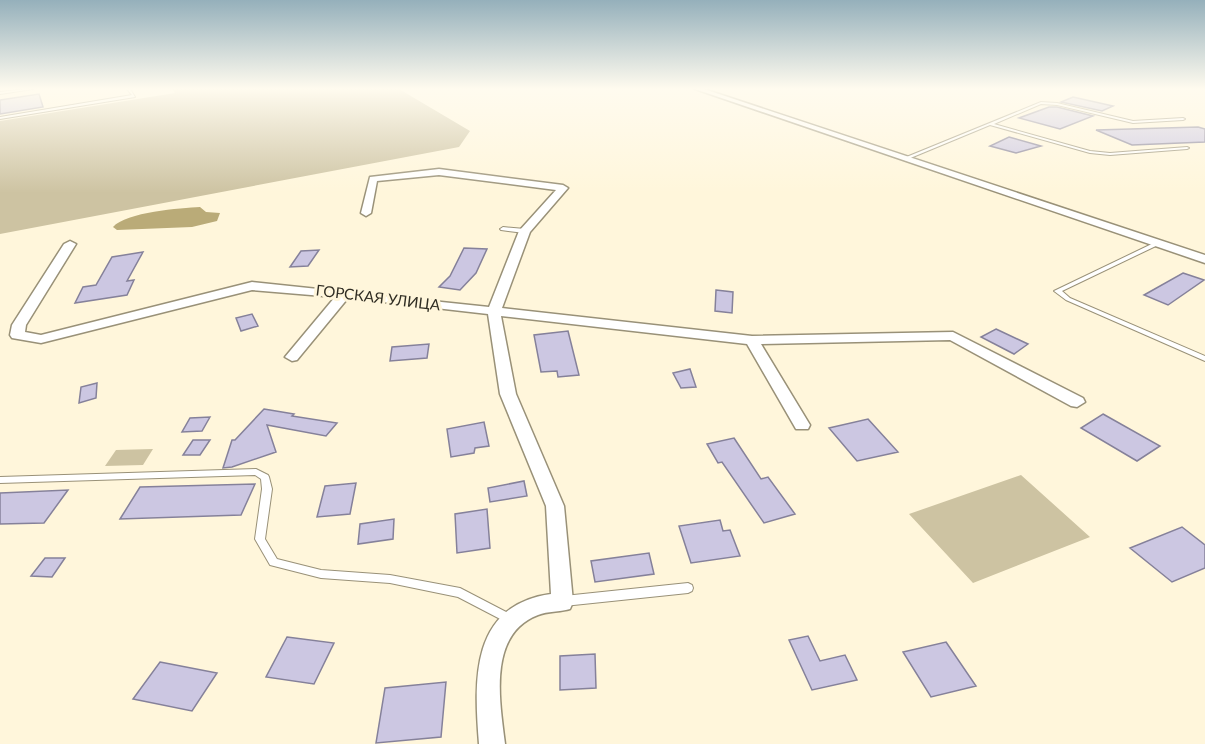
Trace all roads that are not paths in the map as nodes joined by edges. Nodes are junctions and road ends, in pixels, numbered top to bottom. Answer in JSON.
{"nodes":[{"id":1,"x":804,"y":124,"type":"edge"},
{"id":2,"x":991,"y":124,"type":"joint"},
{"id":3,"x":1187,"y":148,"type":"dead end"},
{"id":4,"x":906,"y":158,"type":"junction"},
{"id":5,"x":366,"y":213,"type":"dead end"},
{"id":6,"x":503,"y":229,"type":"dead end"},
{"id":7,"x":525,"y":231,"type":"junction"},
{"id":8,"x":1158,"y":243,"type":"junction"},
{"id":9,"x":70,"y":244,"type":"dead end"},
{"id":10,"x":1205,"y":259,"type":"edge"},
{"id":11,"x":345,"y":294,"type":"junction"},
{"id":12,"x":494,"y":312,"type":"junction"},
{"id":13,"x":752,"y":340,"type":"junction"},
{"id":14,"x":292,"y":357,"type":"dead end"},
{"id":15,"x":1205,"y":359,"type":"edge"},
{"id":16,"x":1077,"y":402,"type":"dead end"},
{"id":17,"x":802,"y":425,"type":"dead end"},
{"id":18,"x":0,"y":480,"type":"edge"},
{"id":19,"x":688,"y":588,"type":"dead end"},
{"id":20,"x":562,"y":602,"type":"junction"},
{"id":21,"x":512,"y":620,"type":"junction"},
{"id":22,"x":492,"y":744,"type":"edge"}],
"edges":[{"from":1,"to":4,"type":"street"},
{"from":2,"to":3,"type":"lane"},
{"from":2,"to":4,"type":"lane"},
{"from":4,"to":8,"type":"street"},
{"from":5,"to":7,"type":"street"},
{"from":6,"to":7,"type":"lane"},
{"from":7,"to":12,"type":"street"},
{"from":8,"to":10,"type":"street"},
{"from":8,"to":15,"type":"lane"},
{"from":9,"to":11,"type":"street","name":"ГОРСКАЯ УЛИЦА"},
{"from":11,"to":12,"type":"street","name":"ГОРСКАЯ УЛИЦА"},
{"from":11,"to":14,"type":"street"},
{"from":12,"to":13,"type":"street","name":"ГОРСКАЯ УЛИЦА"},
{"from":12,"to":20,"type":"street"},
{"from":13,"to":16,"type":"street","name":"ГОРСКАЯ УЛИЦА"},
{"from":13,"to":17,"type":"street"},
{"from":18,"to":21,"type":"lane"},
{"from":19,"to":20,"type":"lane"},
{"from":20,"to":21,"type":"street"},
{"from":21,"to":22,"type":"street"}]}
